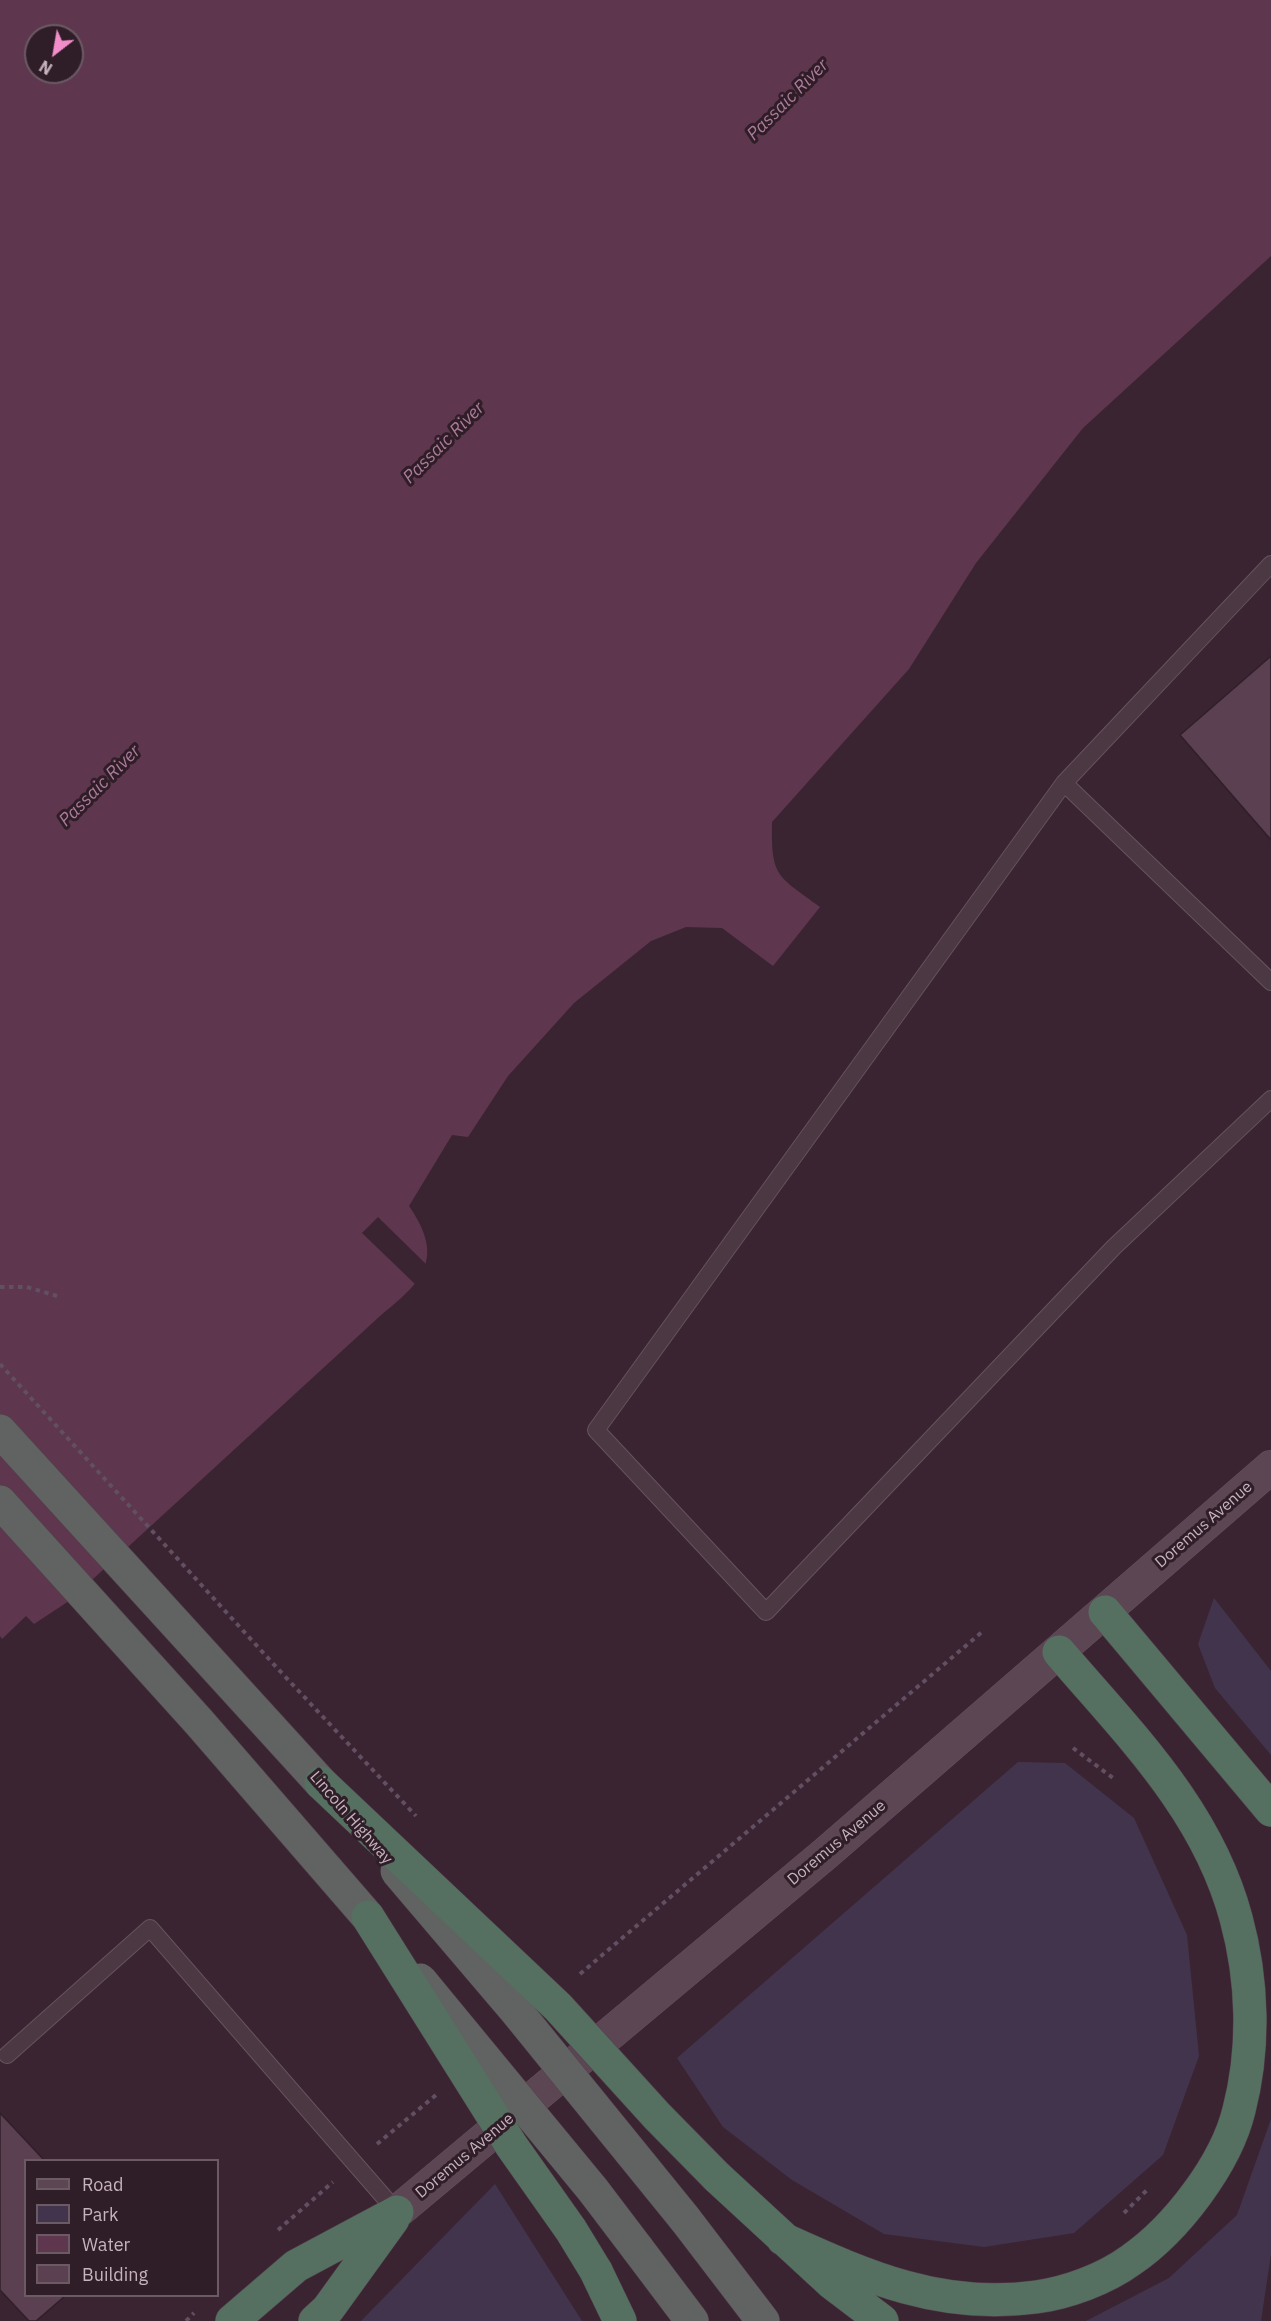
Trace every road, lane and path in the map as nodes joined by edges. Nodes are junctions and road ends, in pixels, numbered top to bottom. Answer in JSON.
{"nodes":[{"id":1,"x":1271,"y":564,"type":"edge"},
{"id":2,"x":1065,"y":783,"type":"junction"},
{"id":3,"x":1271,"y":982,"type":"edge"},
{"id":4,"x":1271,"y":1098,"type":"edge"},
{"id":5,"x":0,"y":1287,"type":"edge"},
{"id":6,"x":57,"y":1296,"type":"dead end"},
{"id":7,"x":0,"y":1364,"type":"edge"},
{"id":8,"x":0,"y":1431,"type":"edge"},
{"id":9,"x":1271,"y":1467,"type":"edge"},
{"id":10,"x":0,"y":1502,"type":"edge"},
{"id":11,"x":1105,"y":1612,"type":"junction"},
{"id":12,"x":982,"y":1632,"type":"dead end"},
{"id":13,"x":1059,"y":1652,"type":"junction"},
{"id":14,"x":1073,"y":1748,"type":"dead end"},
{"id":15,"x":321,"y":1783,"type":"junction"},
{"id":16,"x":1121,"y":1784,"type":"dead end"},
{"id":17,"x":1271,"y":1810,"type":"edge"},
{"id":18,"x":417,"y":1817,"type":"dead end"},
{"id":19,"x":368,"y":1917,"type":"junction"},
{"id":20,"x":574,"y":1979,"type":"dead end"},
{"id":21,"x":7,"y":2055,"type":"dead end"},
{"id":22,"x":438,"y":2094,"type":"dead end"},
{"id":23,"x":355,"y":2162,"type":"junction"},
{"id":24,"x":1152,"y":2185,"type":"dead end"},
{"id":25,"x":397,"y":2212,"type":"junction"},
{"id":26,"x":1120,"y":2217,"type":"dead end"},
{"id":27,"x":273,"y":2235,"type":"dead end"},
{"id":28,"x":783,"y":2239,"type":"junction"},
{"id":29,"x":232,"y":2321,"type":"edge"},
{"id":30,"x":315,"y":2321,"type":"edge"},
{"id":31,"x":620,"y":2321,"type":"edge"},
{"id":32,"x":692,"y":2321,"type":"edge"},
{"id":33,"x":763,"y":2321,"type":"edge"},
{"id":34,"x":882,"y":2321,"type":"edge"}],
"edges":[{"from":1,"to":2,"type":"lane"},
{"from":2,"to":3,"type":"lane"},
{"from":2,"to":4,"type":"lane"},
{"from":5,"to":6,"type":"path"},
{"from":7,"to":18,"type":"path","bridge":true},
{"from":8,"to":15,"type":"highway","name":"Lincoln Highway"},
{"from":9,"to":11,"type":"main road","name":"Doremus Avenue"},
{"from":10,"to":19,"type":"highway"},
{"from":11,"to":13,"type":"main road","name":"Doremus Avenue"},
{"from":11,"to":17,"type":"highway"},
{"from":12,"to":20,"type":"path"},
{"from":13,"to":25,"type":"main road","name":"Doremus Avenue"},
{"from":13,"to":28,"type":"highway"},
{"from":14,"to":16,"type":"path"},
{"from":15,"to":28,"type":"highway","bridge":true},
{"from":15,"to":33,"type":"highway","name":"Lincoln Highway","bridge":true},
{"from":19,"to":31,"type":"highway","bridge":true},
{"from":19,"to":32,"type":"highway","bridge":true},
{"from":21,"to":23,"type":"lane"},
{"from":22,"to":23,"type":"path"},
{"from":23,"to":25,"type":"lane"},
{"from":23,"to":27,"type":"path"},
{"from":24,"to":26,"type":"path"},
{"from":25,"to":29,"type":"highway"},
{"from":25,"to":30,"type":"highway"},
{"from":28,"to":34,"type":"highway"}]}
